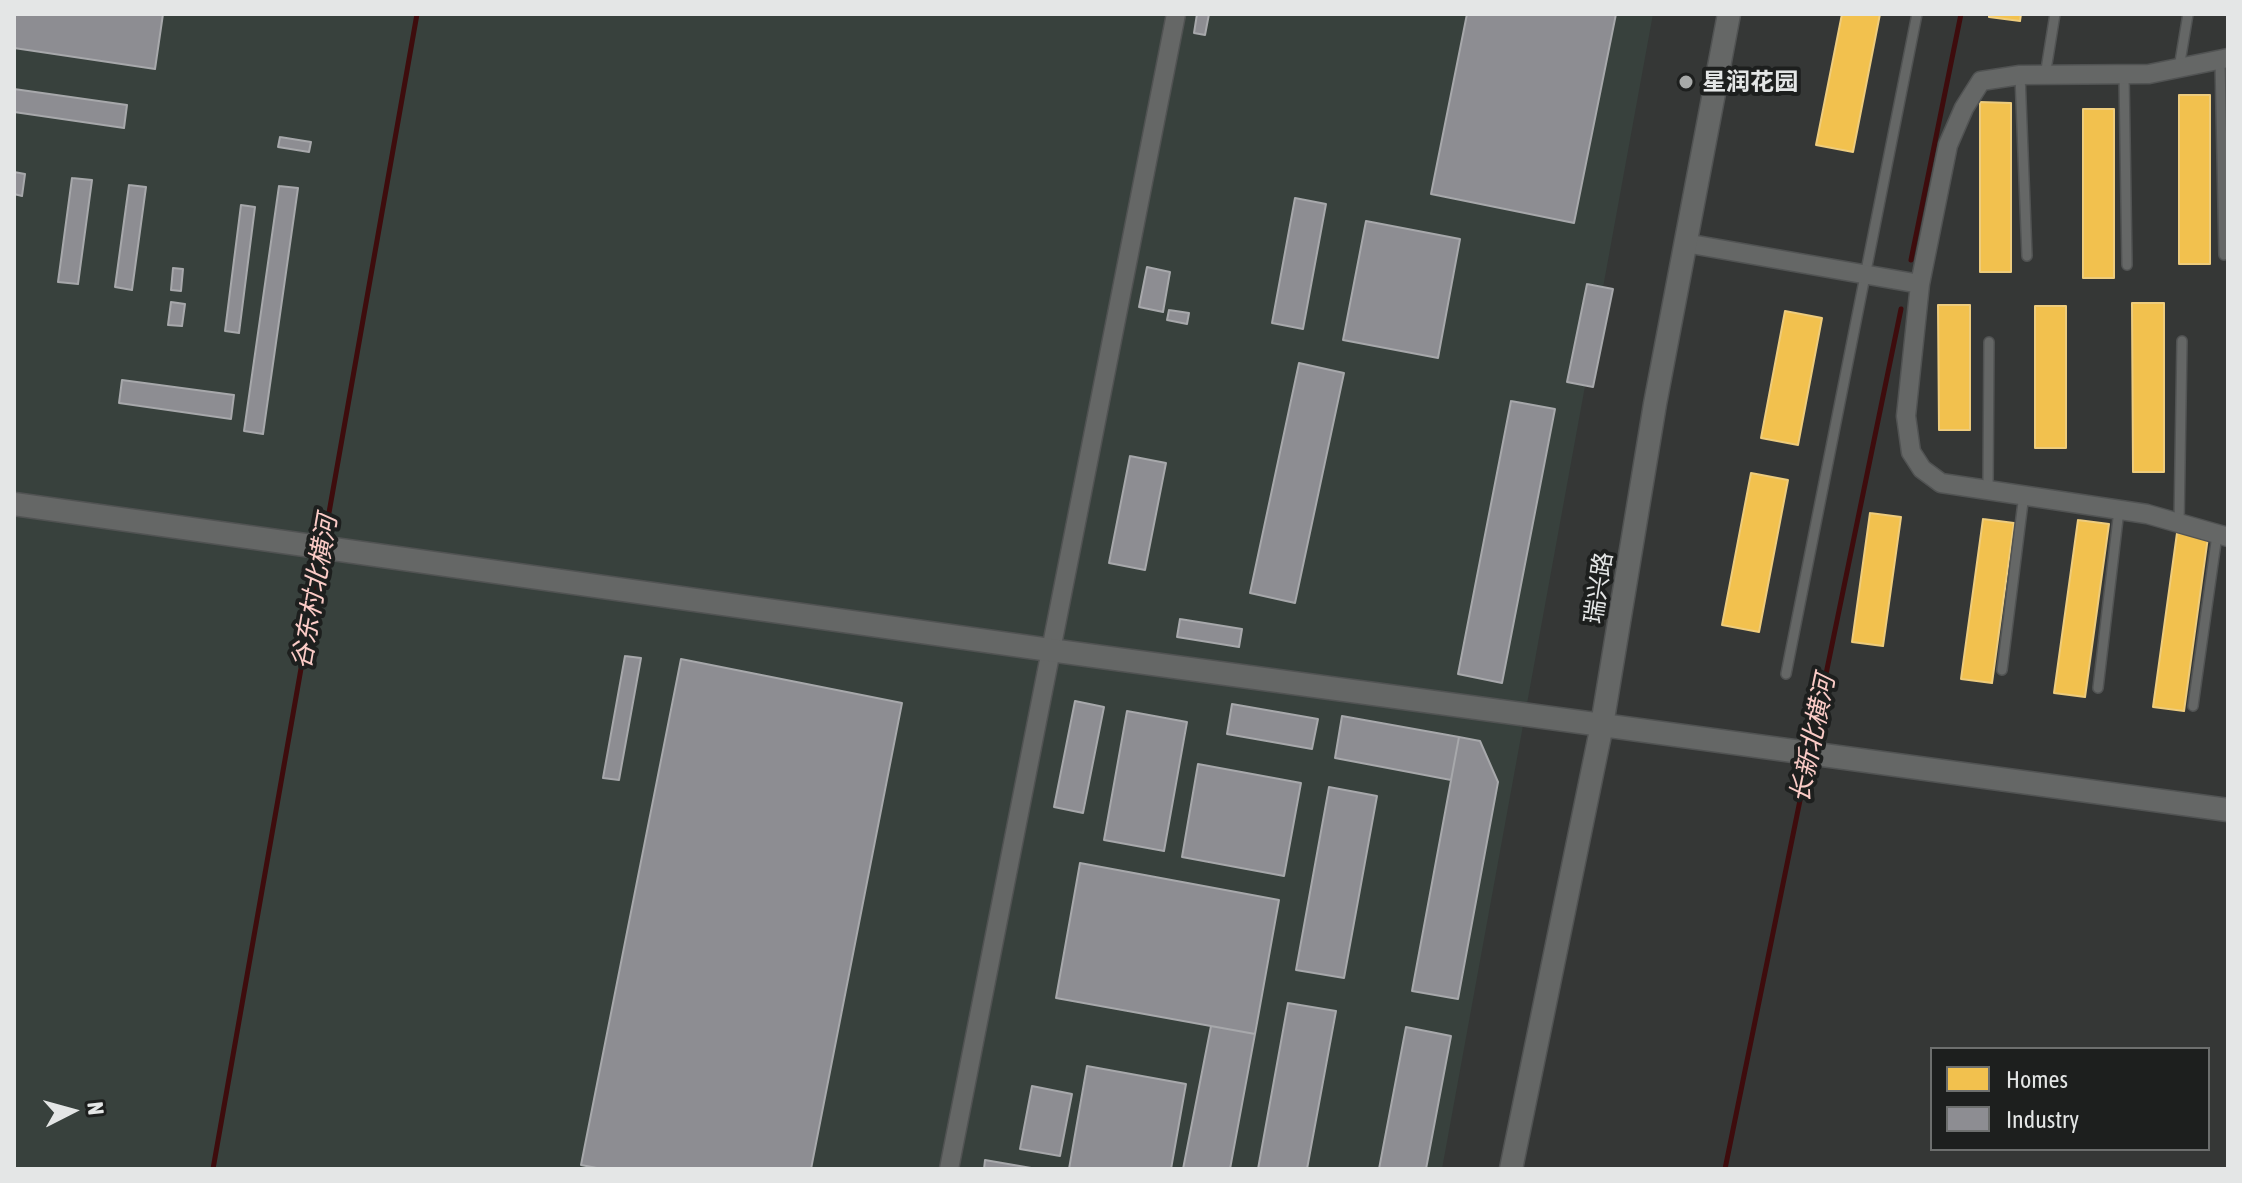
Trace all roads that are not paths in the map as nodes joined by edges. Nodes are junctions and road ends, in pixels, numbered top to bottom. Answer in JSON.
{"nodes":[{"id":1,"x":1176,"y":14,"type":"edge"},
{"id":2,"x":1729,"y":14,"type":"edge"},
{"id":3,"x":1917,"y":14,"type":"edge"},
{"id":4,"x":2055,"y":14,"type":"edge"},
{"id":5,"x":2188,"y":14,"type":"edge"},
{"id":6,"x":2224,"y":59,"type":"edge"},
{"id":7,"x":2179,"y":68,"type":"junction"},
{"id":8,"x":2020,"y":75,"type":"junction"},
{"id":9,"x":2124,"y":75,"type":"junction"},
{"id":10,"x":2045,"y":76,"type":"junction"},
{"id":11,"x":1685,"y":243,"type":"junction"},
{"id":12,"x":2224,"y":255,"type":"dead end"},
{"id":13,"x":2027,"y":256,"type":"dead end"},
{"id":14,"x":2127,"y":265,"type":"dead end"},
{"id":15,"x":1866,"y":276,"type":"junction"},
{"id":16,"x":1920,"y":284,"type":"junction"},
{"id":17,"x":2182,"y":341,"type":"dead end"},
{"id":18,"x":1989,"y":342,"type":"dead end"},
{"id":19,"x":1988,"y":488,"type":"junction"},
{"id":20,"x":2024,"y":494,"type":"junction"},
{"id":21,"x":14,"y":504,"type":"edge"},
{"id":22,"x":2119,"y":510,"type":"junction"},
{"id":23,"x":2179,"y":524,"type":"junction"},
{"id":24,"x":2222,"y":536,"type":"edge"},
{"id":25,"x":1050,"y":650,"type":"junction"},
{"id":26,"x":2002,"y":670,"type":"dead end"},
{"id":27,"x":1786,"y":674,"type":"dead end"},
{"id":28,"x":2098,"y":688,"type":"dead end"},
{"id":29,"x":2193,"y":706,"type":"dead end"},
{"id":30,"x":1602,"y":725,"type":"junction"},
{"id":31,"x":2228,"y":810,"type":"edge"},
{"id":32,"x":949,"y":1169,"type":"edge"},
{"id":33,"x":1511,"y":1169,"type":"edge"}],
"edges":[{"from":1,"to":25,"type":"street"},
{"from":2,"to":11,"type":"street","name":"瑞兴路"},
{"from":3,"to":15,"type":"lane"},
{"from":4,"to":10,"type":"lane"},
{"from":5,"to":7,"type":"lane"},
{"from":6,"to":7,"type":"street"},
{"from":6,"to":12,"type":"lane"},
{"from":7,"to":9,"type":"street"},
{"from":8,"to":10,"type":"street"},
{"from":8,"to":13,"type":"lane"},
{"from":8,"to":16,"type":"street"},
{"from":9,"to":10,"type":"street"},
{"from":9,"to":14,"type":"lane"},
{"from":11,"to":15,"type":"street"},
{"from":11,"to":30,"type":"street","name":"瑞兴路"},
{"from":15,"to":16,"type":"street"},
{"from":15,"to":27,"type":"lane"},
{"from":16,"to":19,"type":"street"},
{"from":17,"to":23,"type":"lane"},
{"from":18,"to":19,"type":"lane"},
{"from":19,"to":20,"type":"street"},
{"from":20,"to":22,"type":"street"},
{"from":20,"to":26,"type":"lane"},
{"from":21,"to":25,"type":"street"},
{"from":22,"to":23,"type":"street"},
{"from":22,"to":28,"type":"lane"},
{"from":23,"to":24,"type":"street"},
{"from":24,"to":29,"type":"lane"},
{"from":25,"to":30,"type":"street"},
{"from":25,"to":32,"type":"street"},
{"from":30,"to":31,"type":"street"},
{"from":30,"to":33,"type":"street","name":"瑞兴路"}]}
